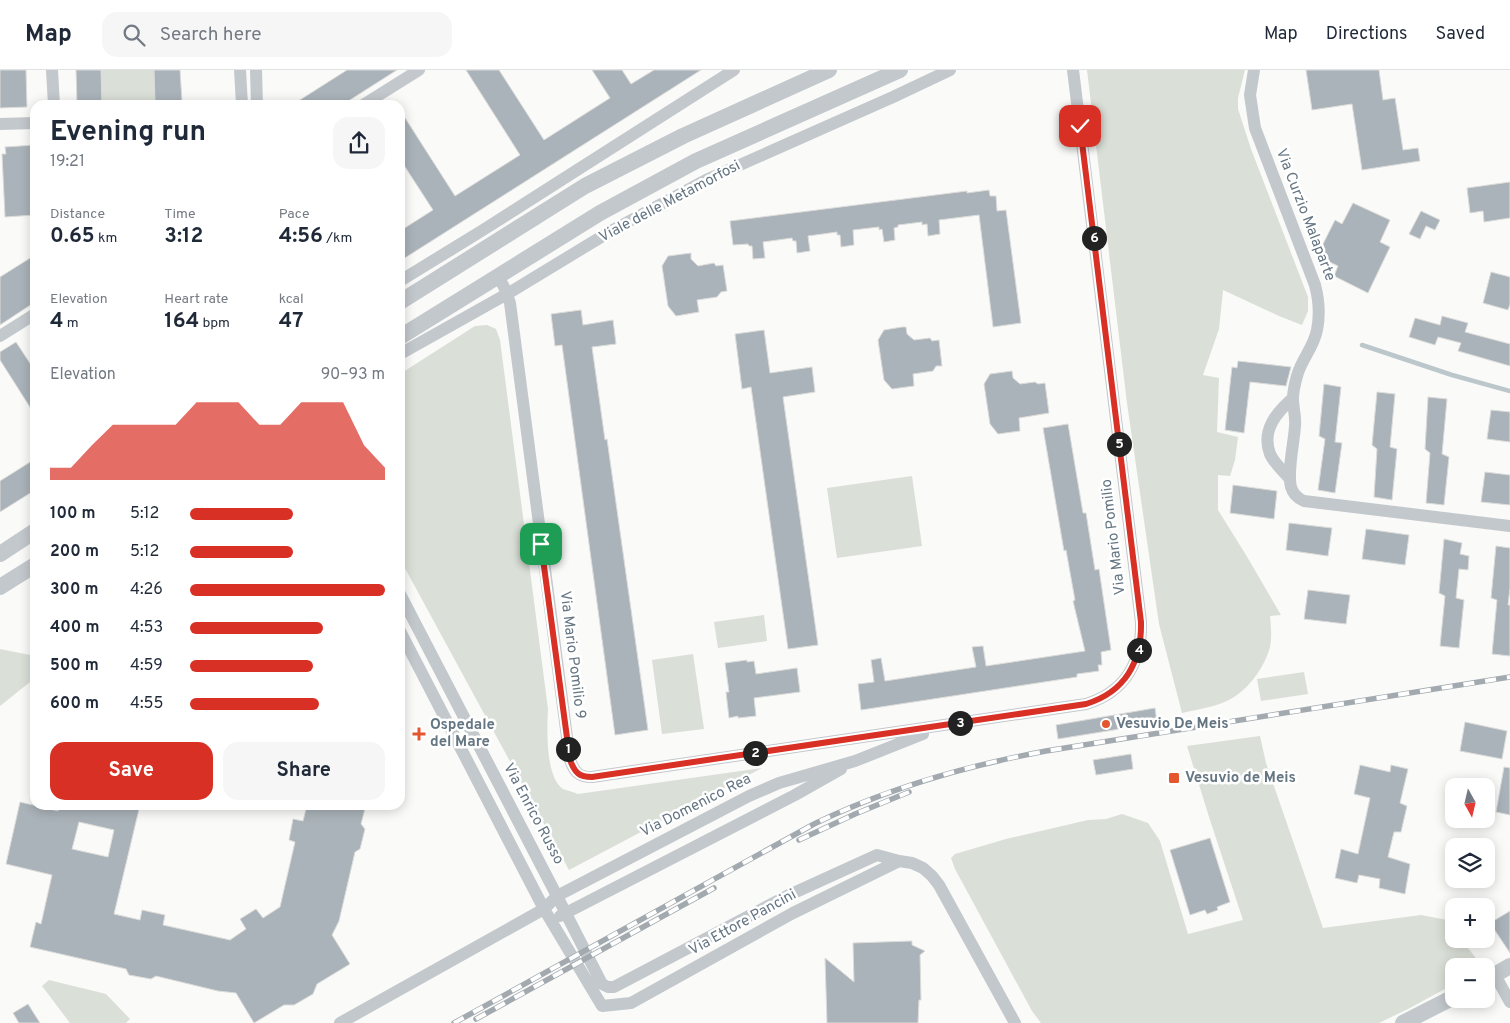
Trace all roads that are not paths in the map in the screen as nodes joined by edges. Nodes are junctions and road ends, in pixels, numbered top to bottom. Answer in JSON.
{"nodes":[{"id":1,"x":52,"y":70,"type":"edge"},
{"id":2,"x":240,"y":70,"type":"edge"},
{"id":3,"x":256,"y":70,"type":"edge"},
{"id":4,"x":419,"y":70,"type":"edge"},
{"id":5,"x":734,"y":70,"type":"edge"},
{"id":6,"x":829,"y":70,"type":"edge"},
{"id":7,"x":900,"y":70,"type":"edge"},
{"id":8,"x":950,"y":70,"type":"edge"},
{"id":9,"x":1073,"y":70,"type":"edge"},
{"id":10,"x":1254,"y":70,"type":"edge"},
{"id":11,"x":54,"y":100,"type":"edge"},
{"id":12,"x":242,"y":100,"type":"edge"},
{"id":13,"x":257,"y":100,"type":"edge"},
{"id":14,"x":371,"y":100,"type":"edge"},
{"id":15,"x":30,"y":123,"type":"edge"},
{"id":16,"x":0,"y":124,"type":"edge"},
{"id":17,"x":498,"y":276,"type":"junction"},
{"id":18,"x":405,"y":278,"type":"edge"},
{"id":19,"x":507,"y":294,"type":"junction"},
{"id":20,"x":405,"y":299,"type":"edge"},
{"id":21,"x":30,"y":317,"type":"edge"},
{"id":22,"x":405,"y":335,"type":"edge"},
{"id":23,"x":0,"y":336,"type":"edge"},
{"id":24,"x":405,"y":351,"type":"edge"},
{"id":25,"x":1293,"y":398,"type":"junction"},
{"id":26,"x":1290,"y":479,"type":"junction"},
{"id":27,"x":1510,"y":526,"type":"edge"},
{"id":28,"x":30,"y":534,"type":"edge"},
{"id":29,"x":0,"y":554,"type":"edge"},
{"id":30,"x":30,"y":568,"type":"edge"},
{"id":31,"x":0,"y":587,"type":"edge"},
{"id":32,"x":405,"y":604,"type":"edge"},
{"id":33,"x":405,"y":641,"type":"edge"},
{"id":34,"x":964,"y":723,"type":"junction"},
{"id":35,"x":821,"y":744,"type":"junction"},
{"id":36,"x":855,"y":761,"type":"junction"},
{"id":37,"x":899,"y":861,"type":"junction"},
{"id":38,"x":557,"y":896,"type":"junction"},
{"id":39,"x":566,"y":913,"type":"junction"},
{"id":40,"x":547,"y":915,"type":"junction"},
{"id":41,"x":1510,"y":966,"type":"edge"},
{"id":42,"x":1495,"y":975,"type":"edge"},
{"id":43,"x":1495,"y":982,"type":"edge"},
{"id":44,"x":614,"y":987,"type":"joint"},
{"id":45,"x":1445,"y":1001,"type":"edge"},
{"id":46,"x":1510,"y":1002,"type":"edge"},
{"id":47,"x":340,"y":1023,"type":"edge"},
{"id":48,"x":1015,"y":1023,"type":"edge"},
{"id":49,"x":1403,"y":1023,"type":"edge"}],
"edges":[{"from":1,"to":11,"type":"street"},
{"from":2,"to":12,"type":"street"},
{"from":3,"to":13,"type":"street"},
{"from":4,"to":14,"type":"street"},
{"from":5,"to":18,"type":"street"},
{"from":6,"to":20,"type":"street"},
{"from":7,"to":17,"type":"street","name":"Viale delle Metamorfosi"},
{"from":8,"to":19,"type":"street","name":"Viale delle Metamorfosi"},
{"from":9,"to":34,"type":"street","name":"Via Mario Pomilio"},
{"from":10,"to":25,"type":"street","name":"Via Curzio Malaparte"},
{"from":15,"to":16,"type":"street"},
{"from":17,"to":19,"type":"street"},
{"from":17,"to":22,"type":"street","name":"Viale delle Metamorfosi"},
{"from":19,"to":24,"type":"street","name":"Viale delle Metamorfosi"},
{"from":19,"to":35,"type":"street","name":"Via Mario Pomilio 9"},
{"from":21,"to":23,"type":"street"},
{"from":25,"to":26,"type":"street","name":"Via Curzio Malaparte"},
{"from":25,"to":26,"type":"street"},
{"from":26,"to":27,"type":"street"},
{"from":28,"to":29,"type":"street"},
{"from":30,"to":31,"type":"street"},
{"from":32,"to":38,"type":"street","name":"Via Enrico Russo"},
{"from":33,"to":40,"type":"street"},
{"from":34,"to":35,"type":"street","name":"Via Mario Pomilio"},
{"from":34,"to":36,"type":"street","name":"Via Mario Pomilio"},
{"from":35,"to":36,"type":"street"},
{"from":36,"to":38,"type":"street","name":"Via Domenico Rea"},
{"from":36,"to":39,"type":"street","name":"Via Domenico Rea"},
{"from":37,"to":40,"type":"street","name":"Via Ettore Pancini"},
{"from":37,"to":44,"type":"street","name":"Via Ettore Pancini"},
{"from":37,"to":48,"type":"street","name":"Via Ettore Pancini"},
{"from":38,"to":39,"type":"street","name":"Via Enrico Russo"},
{"from":38,"to":40,"type":"street","name":"Via Domenico Rea"},
{"from":39,"to":40,"type":"street","name":"Via Domenico Rea"},
{"from":39,"to":44,"type":"street","name":"Via Enrico Russo"},
{"from":40,"to":47,"type":"street","name":"Via Domenico Rea"},
{"from":41,"to":42,"type":"street"},
{"from":43,"to":46,"type":"street"},
{"from":45,"to":49,"type":"street"}]}
